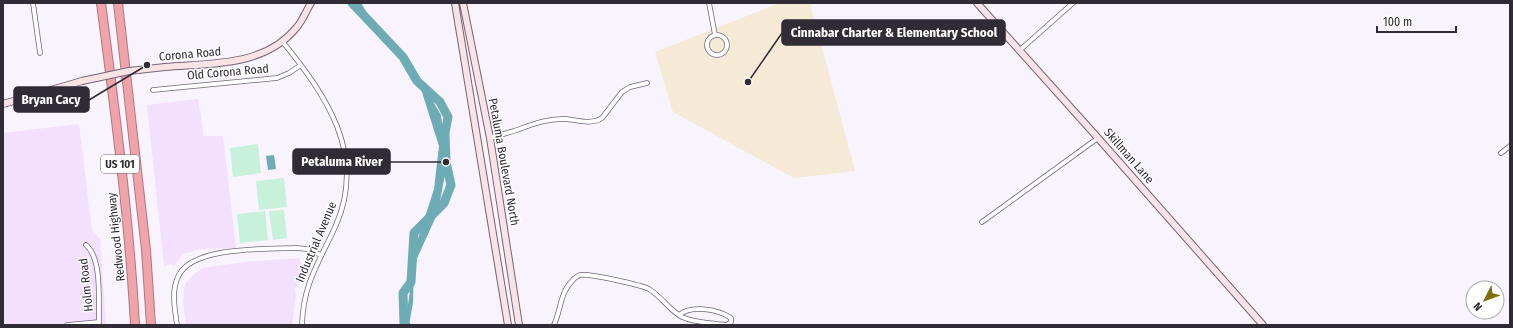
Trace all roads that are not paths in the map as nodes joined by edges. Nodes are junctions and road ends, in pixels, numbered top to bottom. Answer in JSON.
{"nodes":[{"id":1,"x":33,"y":3,"type":"edge"},
{"id":2,"x":37,"y":3,"type":"edge"},
{"id":3,"x":101,"y":3,"type":"edge"},
{"id":4,"x":118,"y":3,"type":"edge"},
{"id":5,"x":311,"y":3,"type":"edge"},
{"id":6,"x":455,"y":3,"type":"edge"},
{"id":7,"x":463,"y":3,"type":"edge"},
{"id":8,"x":709,"y":3,"type":"edge"},
{"id":9,"x":977,"y":3,"type":"edge"},
{"id":10,"x":1073,"y":3,"type":"edge"},
{"id":11,"x":715,"y":35,"type":"junction"},
{"id":12,"x":282,"y":41,"type":"junction"},
{"id":13,"x":1020,"y":50,"type":"junction"},
{"id":14,"x":40,"y":53,"type":"dead end"},
{"id":15,"x":301,"y":65,"type":"junction"},
{"id":16,"x":647,"y":83,"type":"dead end"},
{"id":17,"x":153,"y":90,"type":"dead end"},
{"id":18,"x":3,"y":104,"type":"edge"},
{"id":19,"x":490,"y":138,"type":"junction"},
{"id":20,"x":1098,"y":138,"type":"junction"},
{"id":21,"x":1510,"y":146,"type":"edge"},
{"id":22,"x":1501,"y":153,"type":"dead end"},
{"id":23,"x":982,"y":222,"type":"dead end"},
{"id":24,"x":86,"y":245,"type":"dead end"},
{"id":25,"x":321,"y":255,"type":"junction"},
{"id":26,"x":679,"y":315,"type":"junction"},
{"id":27,"x":99,"y":324,"type":"edge"},
{"id":28,"x":67,"y":325,"type":"edge"},
{"id":29,"x":135,"y":325,"type":"edge"},
{"id":30,"x":151,"y":325,"type":"edge"},
{"id":31,"x":177,"y":325,"type":"edge"},
{"id":32,"x":302,"y":325,"type":"edge"},
{"id":33,"x":508,"y":325,"type":"edge"},
{"id":34,"x":519,"y":325,"type":"edge"},
{"id":35,"x":554,"y":325,"type":"edge"},
{"id":36,"x":1263,"y":325,"type":"edge"}],
"edges":[{"from":1,"to":2,"type":"street"},
{"from":1,"to":14,"type":"street"},
{"from":3,"to":29,"type":"highway","name":"Redwood Highway","number":"US 101"},
{"from":4,"to":30,"type":"highway","number":"US 101"},
{"from":5,"to":12,"type":"main road","name":"Corona Road"},
{"from":6,"to":33,"type":"main road","name":"Petaluma Boulevard North"},
{"from":7,"to":19,"type":"main road","name":"Petaluma Boulevard North"},
{"from":8,"to":11,"type":"street"},
{"from":9,"to":13,"type":"main road","name":"Skillman Lane"},
{"from":10,"to":13,"type":"street"},
{"from":11,"to":11,"type":"street"},
{"from":12,"to":15,"type":"street","name":"Industrial Avenue"},
{"from":12,"to":18,"type":"main road","name":"Corona Road","bridge":true},
{"from":13,"to":20,"type":"main road","name":"Skillman Lane"},
{"from":15,"to":17,"type":"street","name":"Old Corona Road"},
{"from":15,"to":25,"type":"street","name":"Industrial Avenue"},
{"from":16,"to":19,"type":"street"},
{"from":19,"to":34,"type":"main road","name":"Petaluma Boulevard North"},
{"from":20,"to":23,"type":"street"},
{"from":20,"to":36,"type":"main road","name":"Skillman Lane"},
{"from":21,"to":22,"type":"street"},
{"from":24,"to":27,"type":"street","name":"Holm Road"},
{"from":25,"to":31,"type":"street"},
{"from":25,"to":32,"type":"street","name":"Industrial Avenue"},
{"from":26,"to":26,"type":"street"},
{"from":26,"to":35,"type":"street"},
{"from":27,"to":28,"type":"street"}]}
